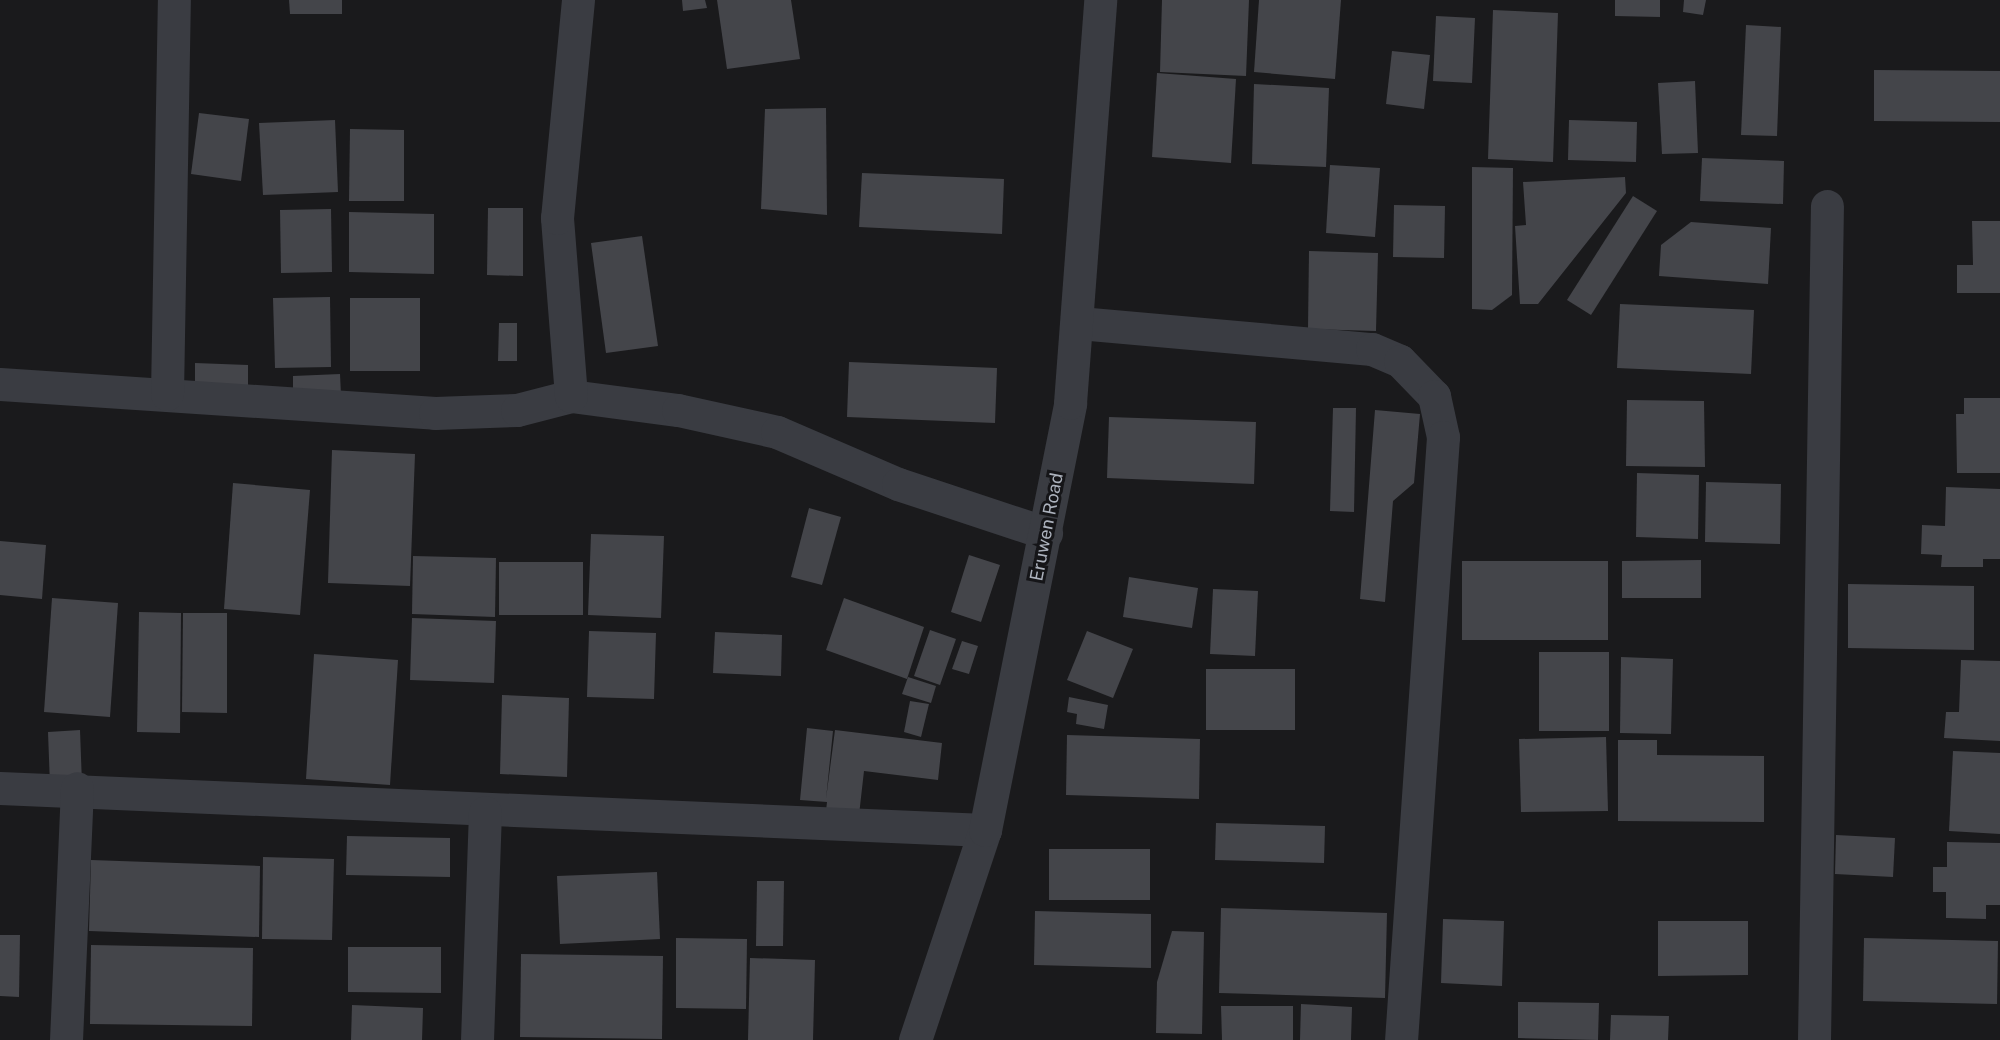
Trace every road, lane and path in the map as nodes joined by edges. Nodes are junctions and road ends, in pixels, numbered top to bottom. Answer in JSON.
{"nodes":[{"id":1,"x":174,"y":0,"type":"edge"},
{"id":2,"x":578,"y":0,"type":"edge"},
{"id":3,"x":1100,"y":0,"type":"edge"},
{"id":4,"x":1827,"y":206,"type":"dead end"},
{"id":5,"x":1079,"y":323,"type":"junction"},
{"id":6,"x":0,"y":384,"type":"edge"},
{"id":7,"x":167,"y":394,"type":"junction"},
{"id":8,"x":571,"y":396,"type":"junction"},
{"id":9,"x":1046,"y":533,"type":"junction"},
{"id":10,"x":0,"y":788,"type":"edge"},
{"id":11,"x":77,"y":788,"type":"junction"},
{"id":12,"x":485,"y":812,"type":"junction"},
{"id":13,"x":985,"y":830,"type":"junction"},
{"id":14,"x":66,"y":1040,"type":"edge"},
{"id":15,"x":477,"y":1040,"type":"edge"},
{"id":16,"x":915,"y":1040,"type":"edge"},
{"id":17,"x":1401,"y":1040,"type":"edge"},
{"id":18,"x":1814,"y":1040,"type":"edge"}],
"edges":[{"from":1,"to":7,"type":"street"},
{"from":2,"to":8,"type":"street"},
{"from":3,"to":5,"type":"street","name":"Eruwen Road"},
{"from":4,"to":18,"type":"street"},
{"from":5,"to":9,"type":"street","name":"Eruwen Road"},
{"from":5,"to":17,"type":"street"},
{"from":6,"to":7,"type":"street"},
{"from":7,"to":8,"type":"street"},
{"from":8,"to":9,"type":"street"},
{"from":9,"to":13,"type":"street","name":"Eruwen Road"},
{"from":10,"to":11,"type":"street"},
{"from":11,"to":12,"type":"street"},
{"from":11,"to":14,"type":"street"},
{"from":12,"to":13,"type":"street"},
{"from":12,"to":15,"type":"street"},
{"from":13,"to":16,"type":"street","name":"Eruwen Road"}]}
